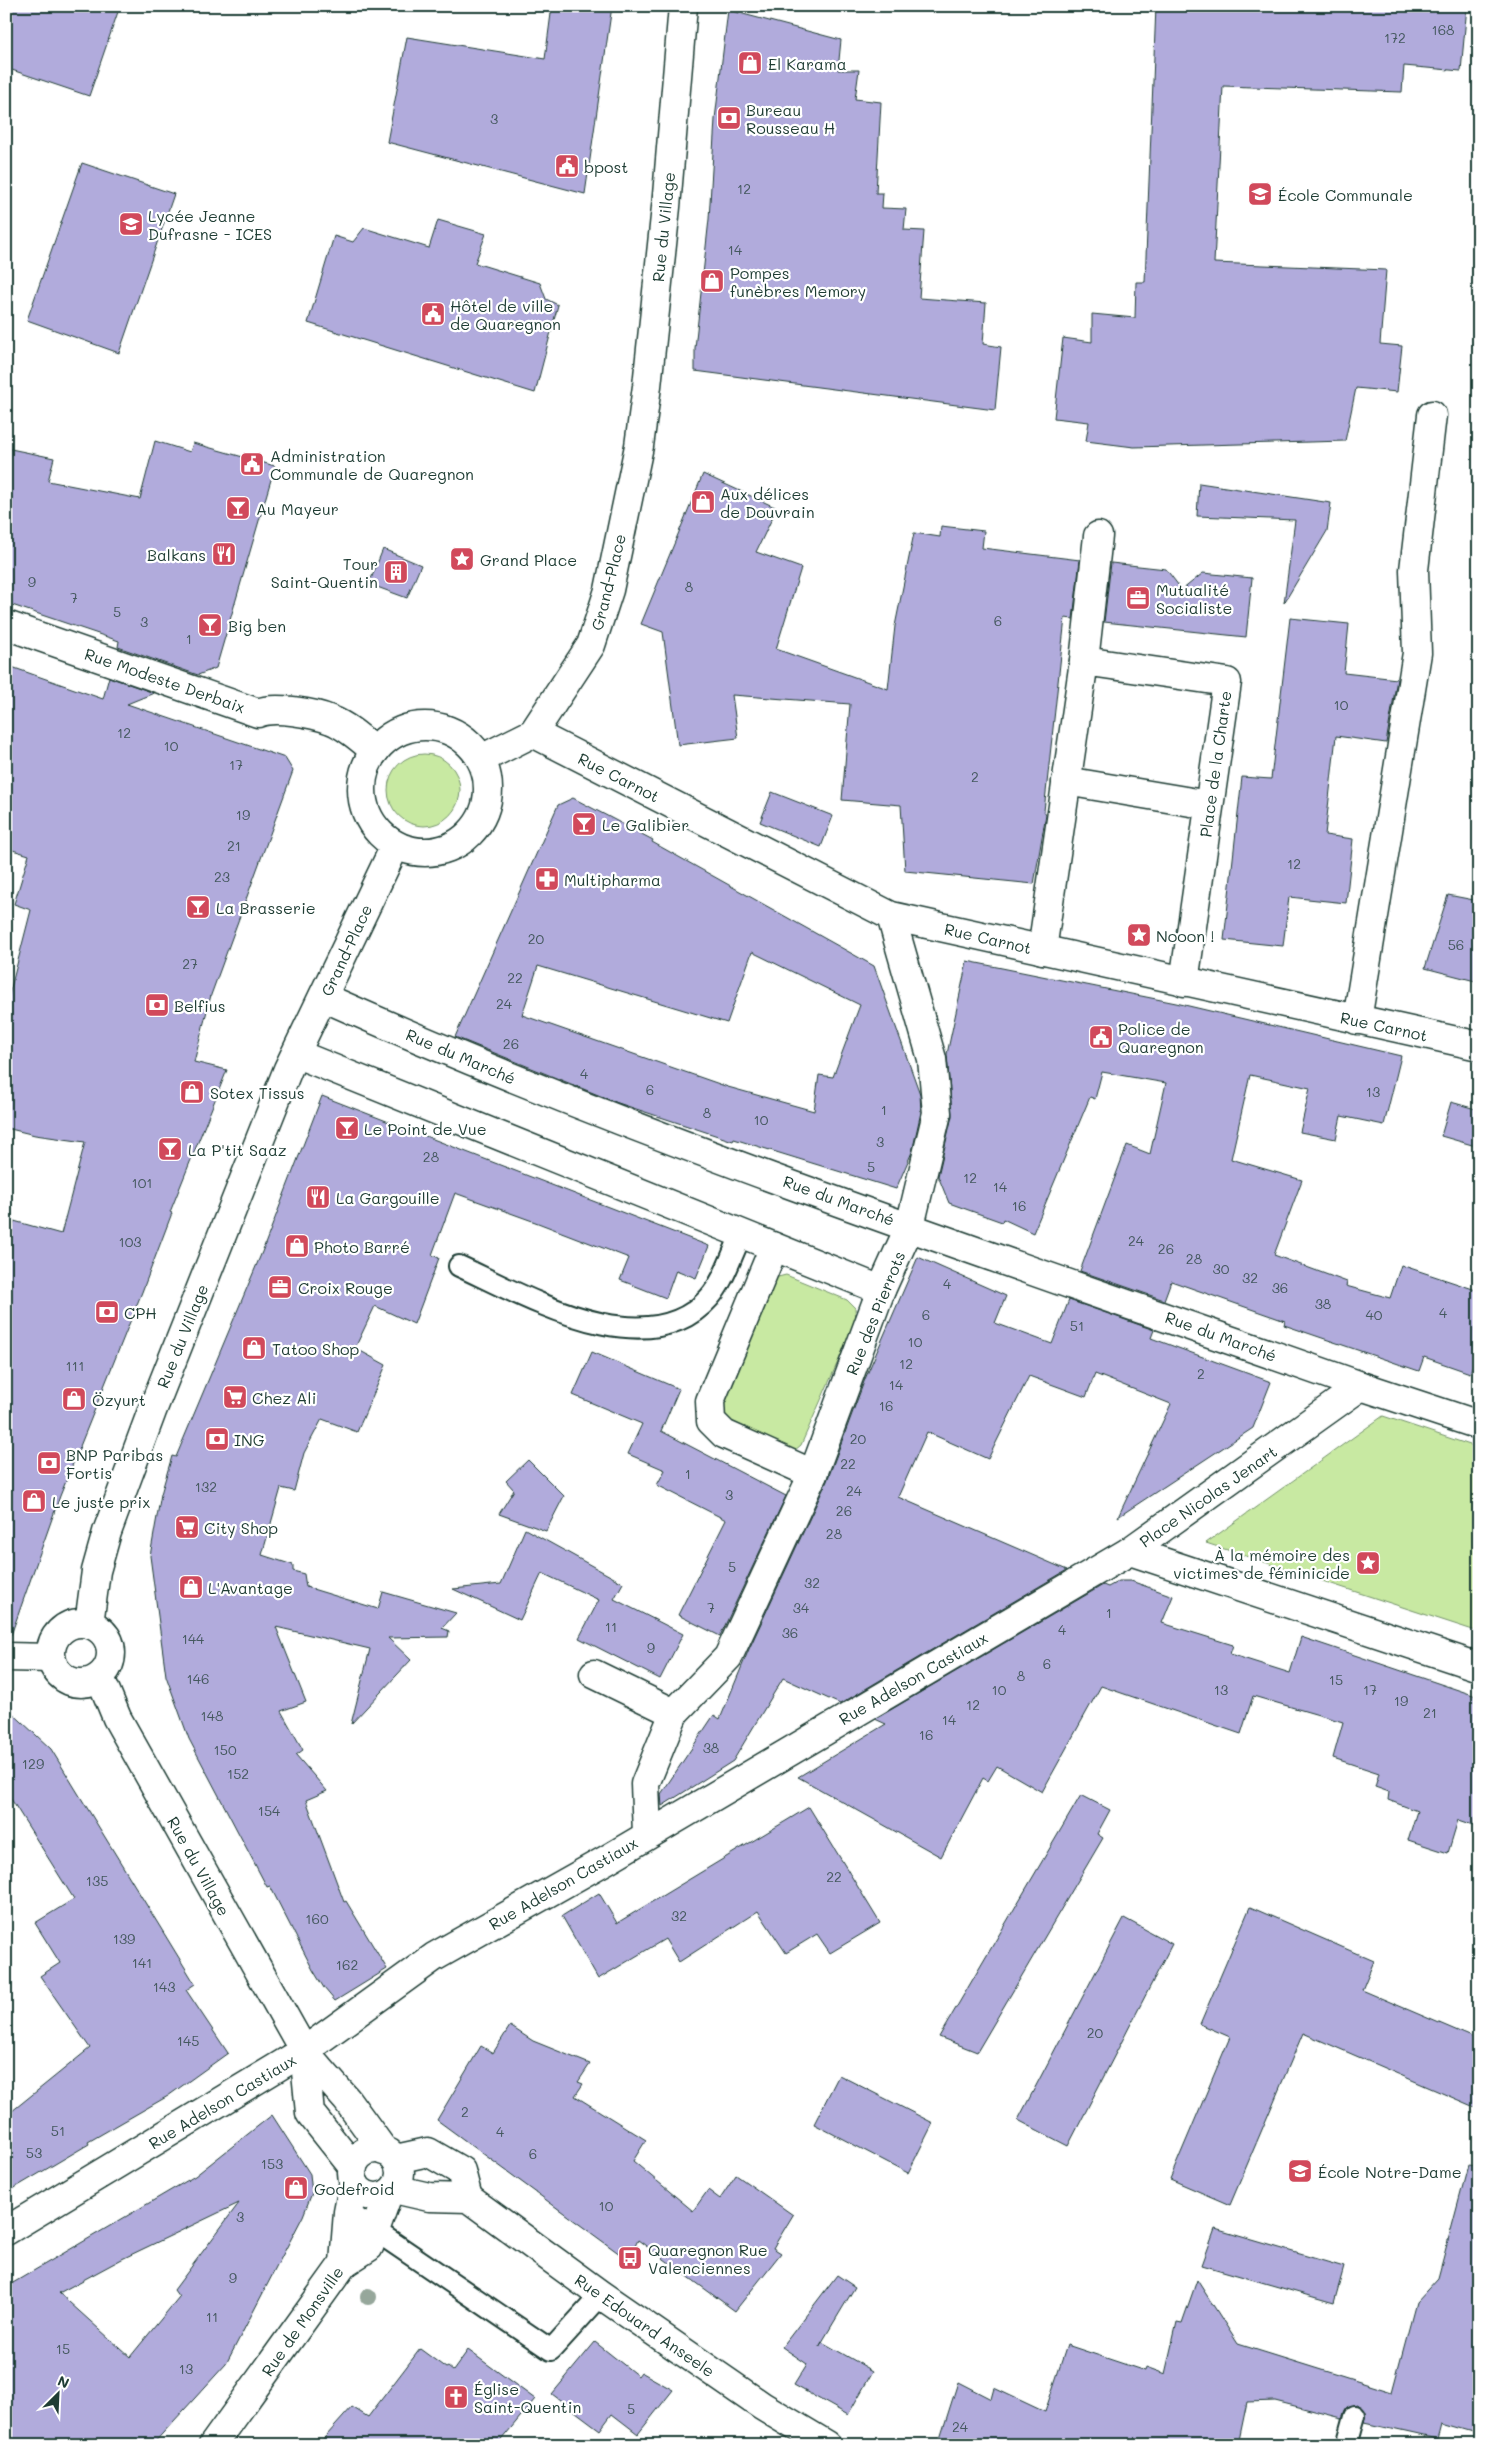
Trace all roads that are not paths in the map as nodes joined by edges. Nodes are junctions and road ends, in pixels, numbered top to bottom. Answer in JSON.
{"nodes":[{"id":1,"x":683,"y":6,"type":"edge"},
{"id":2,"x":1432,"y":415,"type":"dead end"},
{"id":3,"x":639,"y":446,"type":"joint"},
{"id":4,"x":1098,"y":536,"type":"dead end"},
{"id":5,"x":6,"y":625,"type":"edge"},
{"id":6,"x":1084,"y":661,"type":"junction"},
{"id":7,"x":533,"y":733,"type":"junction"},
{"id":8,"x":375,"y":751,"type":"junction"},
{"id":9,"x":481,"y":759,"type":"junction"},
{"id":10,"x":1066,"y":782,"type":"junction"},
{"id":11,"x":1209,"y":805,"type":"junction"},
{"id":12,"x":395,"y":846,"type":"junction"},
{"id":13,"x":891,"y":916,"type":"junction"},
{"id":14,"x":1042,"y":950,"type":"junction"},
{"id":15,"x":1184,"y":982,"type":"junction"},
{"id":16,"x":323,"y":997,"type":"junction"},
{"id":17,"x":1356,"y":1020,"type":"junction"},
{"id":18,"x":1479,"y":1046,"type":"edge"},
{"id":19,"x":297,"y":1054,"type":"junction"},
{"id":20,"x":910,"y":1226,"type":"junction"},
{"id":21,"x":742,"y":1234,"type":"junction"},
{"id":22,"x":774,"y":1247,"type":"junction"},
{"id":23,"x":459,"y":1266,"type":"dead end"},
{"id":24,"x":881,"y":1290,"type":"junction"},
{"id":25,"x":1362,"y":1386,"type":"junction"},
{"id":26,"x":1479,"y":1425,"type":"edge"},
{"id":27,"x":813,"y":1474,"type":"junction"},
{"id":28,"x":1130,"y":1550,"type":"junction"},
{"id":29,"x":89,"y":1624,"type":"junction"},
{"id":30,"x":6,"y":1657,"type":"edge"},
{"id":31,"x":51,"y":1658,"type":"junction"},
{"id":32,"x":1479,"y":1667,"type":"edge"},
{"id":33,"x":594,"y":1674,"type":"dead end"},
{"id":34,"x":100,"y":1677,"type":"junction"},
{"id":35,"x":674,"y":1712,"type":"junction"},
{"id":36,"x":647,"y":1834,"type":"junction"},
{"id":37,"x":304,"y":2051,"type":"junction"},
{"id":38,"x":390,"y":2155,"type":"junction"},
{"id":39,"x":354,"y":2175,"type":"junction"},
{"id":40,"x":391,"y":2192,"type":"junction"},
{"id":41,"x":468,"y":2198,"type":"junction"},
{"id":42,"x":348,"y":2212,"type":"junction"},
{"id":43,"x":375,"y":2230,"type":"junction"},
{"id":44,"x":6,"y":2232,"type":"edge"},
{"id":45,"x":344,"y":2263,"type":"junction"},
{"id":46,"x":601,"y":2295,"type":"junction"},
{"id":47,"x":1355,"y":2416,"type":"dead end"},
{"id":48,"x":213,"y":2445,"type":"edge"},
{"id":49,"x":827,"y":2445,"type":"edge"},
{"id":50,"x":1347,"y":2445,"type":"edge"}],
"edges":[{"from":1,"to":3,"type":"street","name":"Rue du Village"},
{"from":2,"to":17,"type":"street"},
{"from":3,"to":7,"type":"street","name":"Grand-Place"},
{"from":4,"to":6,"type":"street"},
{"from":5,"to":8,"type":"street","name":"Rue Modeste Derbaix"},
{"from":6,"to":10,"type":"street"},
{"from":6,"to":11,"type":"street","name":"Place de la Charte"},
{"from":7,"to":9,"type":"street","name":"Grand-Place"},
{"from":7,"to":13,"type":"street","name":"Rue Carnot"},
{"from":8,"to":9,"type":"street"},
{"from":8,"to":12,"type":"street"},
{"from":9,"to":12,"type":"street"},
{"from":10,"to":11,"type":"street"},
{"from":10,"to":14,"type":"street"},
{"from":11,"to":15,"type":"street","name":"Place de la Charte"},
{"from":12,"to":16,"type":"street","name":"Grand-Place"},
{"from":13,"to":14,"type":"street","name":"Rue Carnot"},
{"from":13,"to":20,"type":"street","name":"Rue des Pierrots"},
{"from":14,"to":15,"type":"street","name":"Rue Carnot"},
{"from":15,"to":17,"type":"street","name":"Rue Carnot"},
{"from":16,"to":19,"type":"street","name":"Grand-Place"},
{"from":16,"to":20,"type":"street","name":"Rue du Marché"},
{"from":17,"to":18,"type":"street","name":"Rue Carnot"},
{"from":19,"to":21,"type":"street"},
{"from":19,"to":29,"type":"street","name":"Rue du Village"},
{"from":20,"to":24,"type":"street","name":"Rue des Pierrots"},
{"from":20,"to":25,"type":"street","name":"Rue du Marché"},
{"from":21,"to":22,"type":"street"},
{"from":21,"to":23,"type":"lane"},
{"from":22,"to":24,"type":"street"},
{"from":22,"to":27,"type":"street"},
{"from":24,"to":27,"type":"street","name":"Rue des Pierrots"},
{"from":25,"to":26,"type":"street"},
{"from":25,"to":28,"type":"street","name":"Place Nicolas Jenart"},
{"from":27,"to":35,"type":"street","name":"Rue des Pierrots"},
{"from":28,"to":32,"type":"street","name":"Place Nicolas Jenart"},
{"from":28,"to":36,"type":"street","name":"Rue Adelson Castiaux"},
{"from":29,"to":31,"type":"street"},
{"from":29,"to":34,"type":"street"},
{"from":30,"to":31,"type":"street"},
{"from":31,"to":34,"type":"street"},
{"from":33,"to":35,"type":"street"},
{"from":34,"to":37,"type":"street","name":"Rue du Village"},
{"from":35,"to":36,"type":"street","name":"Rue des Pierrots"},
{"from":36,"to":37,"type":"street","name":"Rue Adelson Castiaux"},
{"from":37,"to":38,"type":"street","name":"Rue du Village"},
{"from":37,"to":39,"type":"street","name":"Rue du Village"},
{"from":37,"to":44,"type":"street","name":"Rue Adelson Castiaux"},
{"from":38,"to":39,"type":"street"},
{"from":38,"to":40,"type":"street"},
{"from":38,"to":41,"type":"street"},
{"from":39,"to":40,"type":"street"},
{"from":39,"to":42,"type":"street","name":"Rue de Monsville"},
{"from":40,"to":41,"type":"street"},
{"from":40,"to":43,"type":"street"},
{"from":41,"to":46,"type":"street","name":"Rue Edouard Anseele"},
{"from":42,"to":43,"type":"lane"},
{"from":42,"to":45,"type":"street","name":"Rue de Monsville"},
{"from":43,"to":45,"type":"street"},
{"from":43,"to":46,"type":"lane"},
{"from":45,"to":48,"type":"street","name":"Rue de Monsville"},
{"from":46,"to":49,"type":"street","name":"Rue Edouard Anseele"},
{"from":47,"to":50,"type":"lane"}]}
